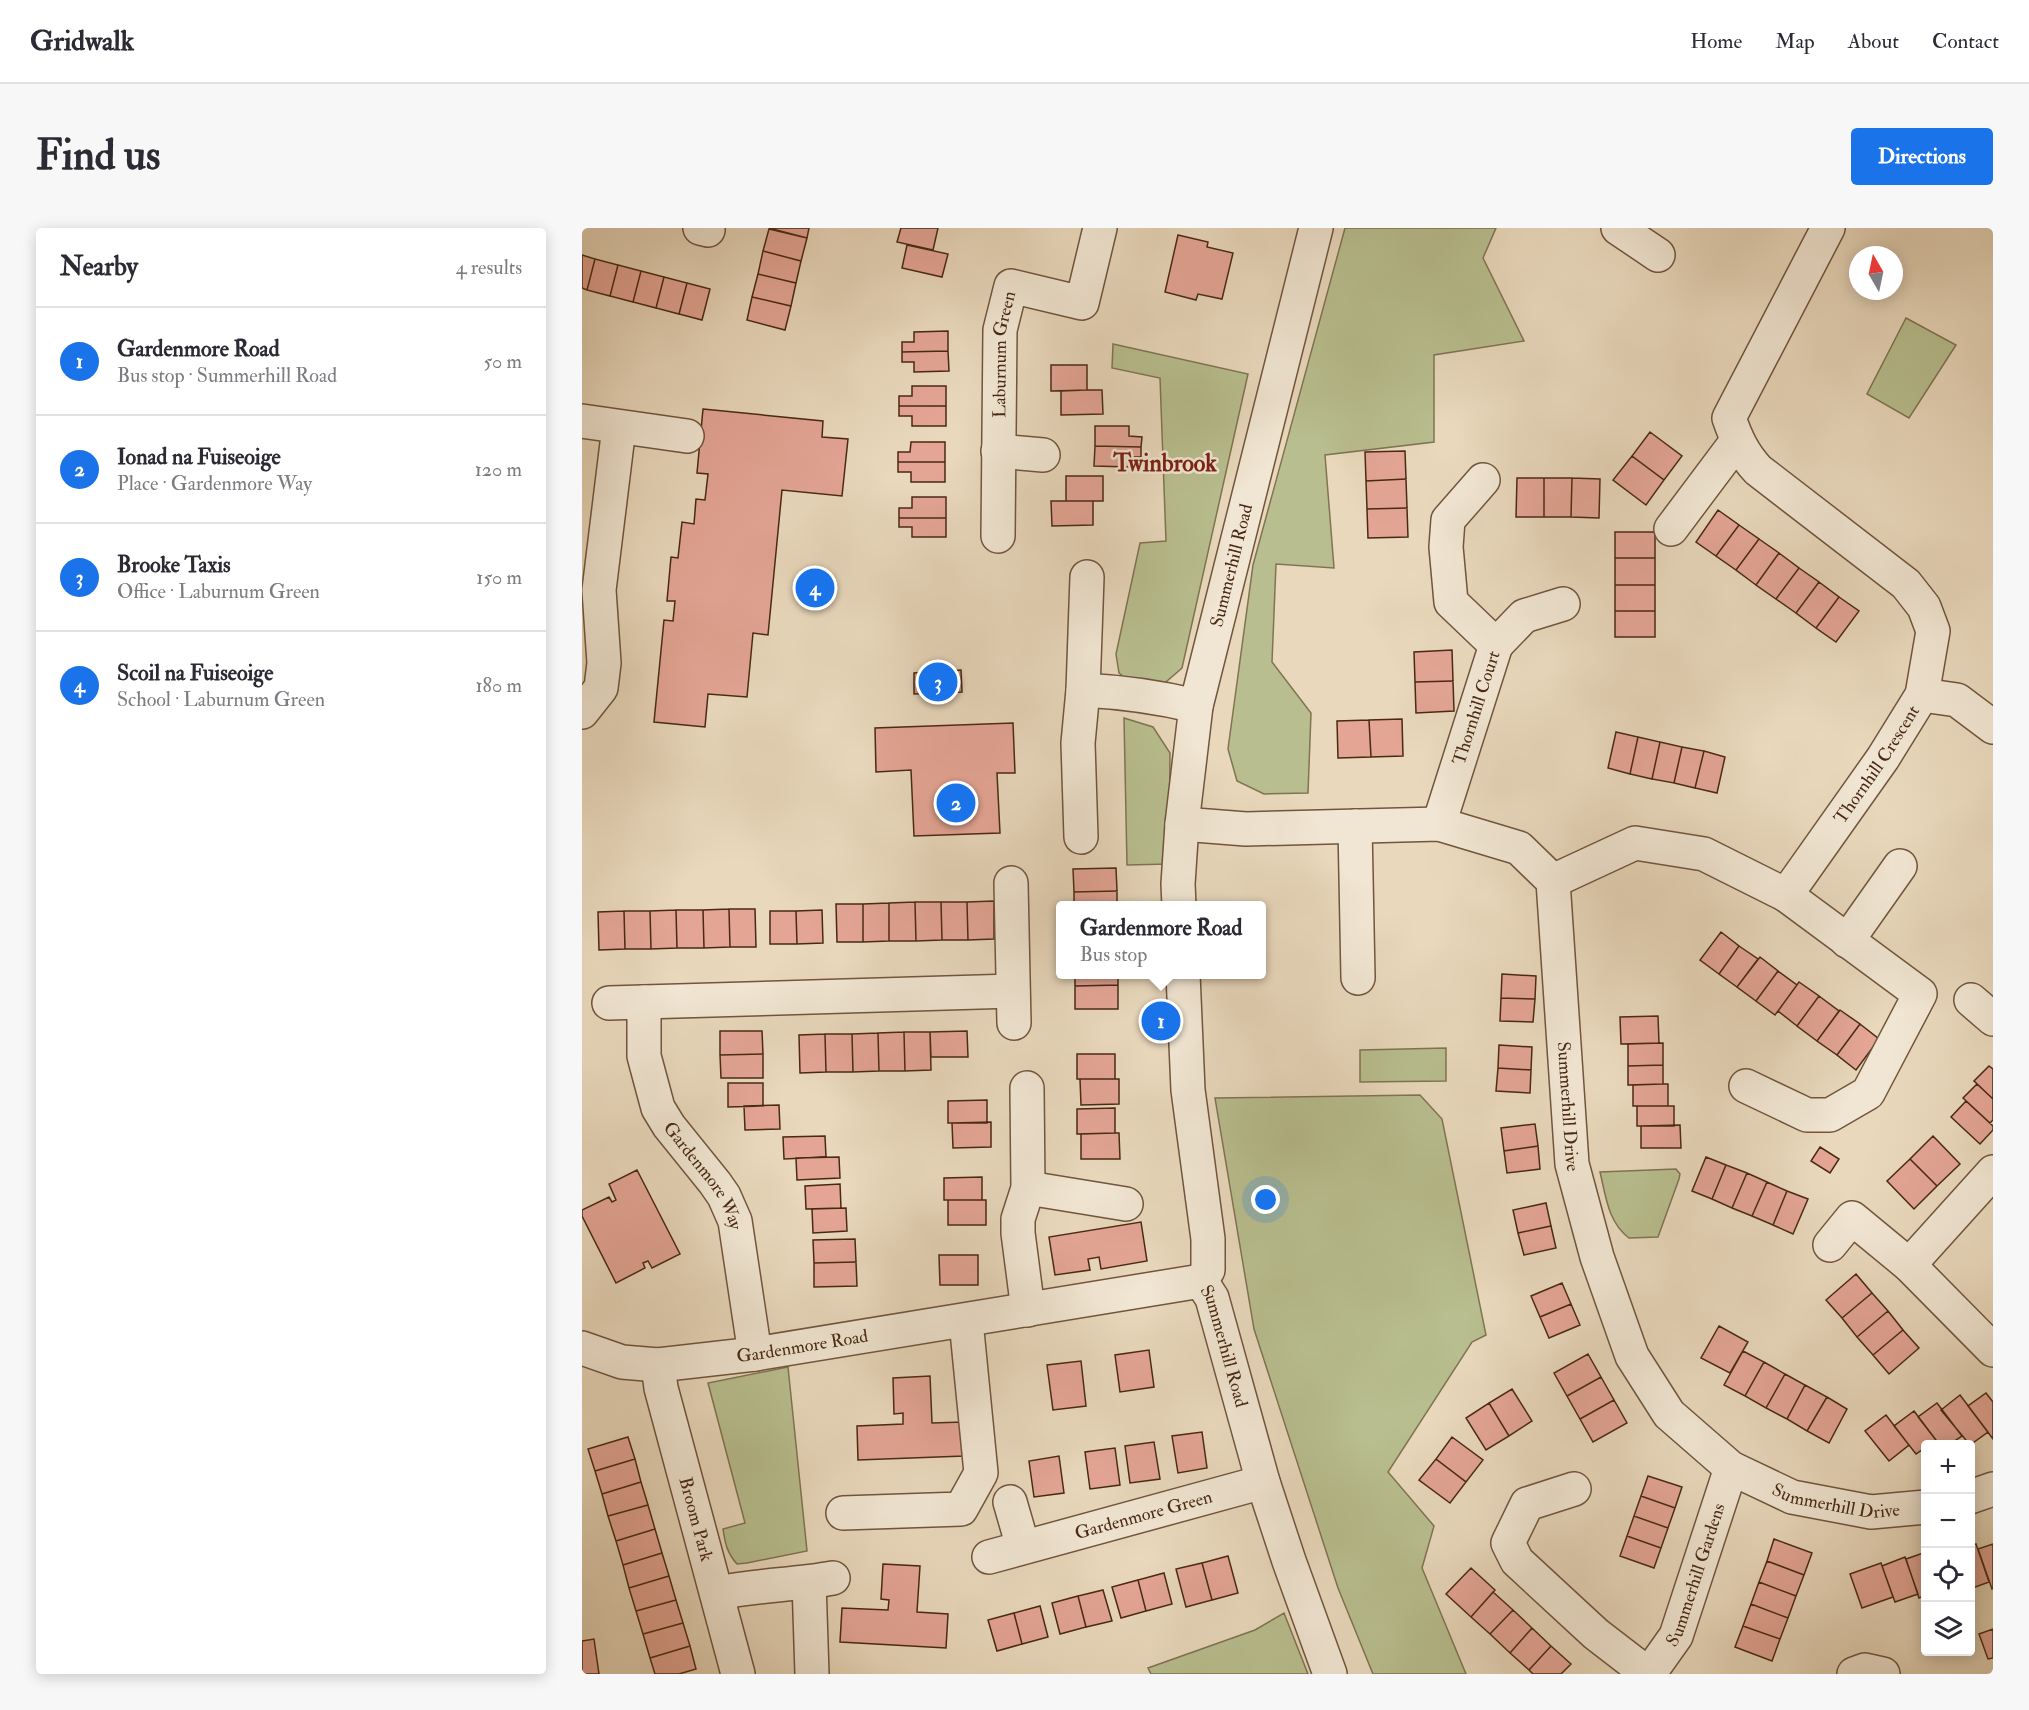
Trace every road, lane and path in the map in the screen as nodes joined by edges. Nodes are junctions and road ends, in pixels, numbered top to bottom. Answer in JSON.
{"nodes":[{"id":1,"x":1100,"y":228,"type":"edge"},
{"id":2,"x":1316,"y":228,"type":"edge"},
{"id":3,"x":1618,"y":228,"type":"edge"},
{"id":4,"x":1828,"y":228,"type":"edge"},
{"id":5,"x":1658,"y":255,"type":"dead end"},
{"id":6,"x":582,"y":421,"type":"edge"},
{"id":7,"x":619,"y":426,"type":"junction"},
{"id":8,"x":687,"y":436,"type":"dead end"},
{"id":9,"x":1737,"y":441,"type":"junction"},
{"id":10,"x":998,"y":451,"type":"junction"},
{"id":11,"x":1043,"y":455,"type":"dead end"},
{"id":12,"x":1483,"y":480,"type":"dead end"},
{"id":13,"x":1671,"y":529,"type":"dead end"},
{"id":14,"x":998,"y":536,"type":"dead end"},
{"id":15,"x":1087,"y":577,"type":"dead end"},
{"id":16,"x":1563,"y":604,"type":"dead end"},
{"id":17,"x":1496,"y":645,"type":"junction"},
{"id":18,"x":1083,"y":690,"type":"junction"},
{"id":19,"x":1922,"y":695,"type":"junction"},
{"id":20,"x":1196,"y":706,"type":"junction"},
{"id":21,"x":582,"y":712,"type":"edge"},
{"id":22,"x":1993,"y":727,"type":"edge"},
{"id":23,"x":1182,"y":824,"type":"junction"},
{"id":24,"x":1439,"y":824,"type":"junction"},
{"id":25,"x":1355,"y":826,"type":"junction"},
{"id":26,"x":1081,"y":837,"type":"dead end"},
{"id":27,"x":1900,"y":866,"type":"dead end"},
{"id":28,"x":1553,"y":881,"type":"junction"},
{"id":29,"x":1011,"y":883,"type":"dead end"},
{"id":30,"x":1786,"y":896,"type":"junction"},
{"id":31,"x":1179,"y":901,"type":"edge"},
{"id":32,"x":1847,"y":941,"type":"junction"},
{"id":33,"x":1358,"y":978,"type":"dead end"},
{"id":34,"x":1183,"y":979,"type":"edge"},
{"id":35,"x":1013,"y":991,"type":"junction"},
{"id":36,"x":644,"y":1002,"type":"junction"},
{"id":37,"x":609,"y":1003,"type":"dead end"},
{"id":38,"x":1014,"y":1023,"type":"dead end"},
{"id":39,"x":1746,"y":1086,"type":"dead end"},
{"id":40,"x":1026,"y":1088,"type":"dead end"},
{"id":41,"x":1993,"y":1172,"type":"edge"},
{"id":42,"x":1028,"y":1188,"type":"junction"},
{"id":43,"x":1126,"y":1204,"type":"dead end"},
{"id":44,"x":1830,"y":1245,"type":"dead end"},
{"id":45,"x":1909,"y":1265,"type":"junction"},
{"id":46,"x":1201,"y":1281,"type":"junction"},
{"id":47,"x":1028,"y":1310,"type":"junction"},
{"id":48,"x":966,"y":1321,"type":"junction"},
{"id":49,"x":582,"y":1348,"type":"edge"},
{"id":50,"x":1993,"y":1350,"type":"edge"},
{"id":51,"x":755,"y":1354,"type":"junction"},
{"id":52,"x":658,"y":1365,"type":"junction"},
{"id":53,"x":1731,"y":1468,"type":"junction"},
{"id":54,"x":1263,"y":1482,"type":"junction"},
{"id":55,"x":1574,"y":1489,"type":"dead end"},
{"id":56,"x":1993,"y":1489,"type":"edge"},
{"id":57,"x":1975,"y":1496,"type":"edge"},
{"id":58,"x":1010,"y":1502,"type":"dead end"},
{"id":59,"x":850,"y":1507,"type":"dead end"},
{"id":60,"x":1921,"y":1507,"type":"edge"},
{"id":61,"x":1023,"y":1547,"type":"junction"},
{"id":62,"x":989,"y":1557,"type":"dead end"},
{"id":63,"x":718,"y":1593,"type":"junction"},
{"id":64,"x":738,"y":1674,"type":"edge"},
{"id":65,"x":812,"y":1674,"type":"edge"},
{"id":66,"x":1330,"y":1674,"type":"edge"},
{"id":67,"x":1648,"y":1674,"type":"edge"},
{"id":68,"x":1854,"y":1674,"type":"edge"},
{"id":69,"x":1883,"y":1674,"type":"edge"}],
"edges":[{"from":1,"to":10,"type":"street","name":"Laburnum Green"},
{"from":2,"to":20,"type":"street","name":"Summerhill Road"},
{"from":3,"to":5,"type":"street"},
{"from":4,"to":9,"type":"street","name":"Thornhill Crescent"},
{"from":6,"to":7,"type":"street"},
{"from":7,"to":8,"type":"street"},
{"from":7,"to":21,"type":"street"},
{"from":9,"to":13,"type":"street"},
{"from":9,"to":19,"type":"street","name":"Thornhill Crescent"},
{"from":10,"to":11,"type":"street"},
{"from":10,"to":14,"type":"street","name":"Laburnum Green"},
{"from":12,"to":17,"type":"street","name":"Thornhill Court"},
{"from":15,"to":18,"type":"street"},
{"from":16,"to":17,"type":"street"},
{"from":17,"to":24,"type":"street","name":"Thornhill Court"},
{"from":18,"to":20,"type":"street"},
{"from":18,"to":26,"type":"street"},
{"from":19,"to":22,"type":"street"},
{"from":19,"to":30,"type":"street","name":"Thornhill Crescent"},
{"from":20,"to":23,"type":"street","name":"Summerhill Road"},
{"from":23,"to":25,"type":"street"},
{"from":23,"to":31,"type":"street","name":"Summerhill Road"},
{"from":24,"to":25,"type":"street"},
{"from":24,"to":28,"type":"street"},
{"from":25,"to":33,"type":"street"},
{"from":27,"to":32,"type":"street"},
{"from":28,"to":30,"type":"street"},
{"from":28,"to":53,"type":"street","name":"Summerhill Drive"},
{"from":29,"to":35,"type":"street"},
{"from":30,"to":32,"type":"street"},
{"from":32,"to":39,"type":"street"},
{"from":34,"to":46,"type":"street","name":"Summerhill Road"},
{"from":35,"to":36,"type":"street"},
{"from":35,"to":38,"type":"street"},
{"from":36,"to":37,"type":"street"},
{"from":36,"to":51,"type":"street","name":"Gardenmore Way"},
{"from":40,"to":42,"type":"street"},
{"from":41,"to":45,"type":"street"},
{"from":42,"to":43,"type":"street"},
{"from":42,"to":47,"type":"street"},
{"from":44,"to":45,"type":"street"},
{"from":45,"to":50,"type":"street"},
{"from":46,"to":47,"type":"street","name":"Gardenmore Road"},
{"from":46,"to":54,"type":"street","name":"Summerhill Road"},
{"from":47,"to":48,"type":"street","name":"Gardenmore Road"},
{"from":48,"to":51,"type":"street","name":"Gardenmore Road"},
{"from":48,"to":59,"type":"street"},
{"from":49,"to":52,"type":"street","name":"Gardenmore Road"},
{"from":51,"to":52,"type":"street","name":"Gardenmore Road"},
{"from":52,"to":63,"type":"street","name":"Broom Park"},
{"from":53,"to":60,"type":"street","name":"Summerhill Drive"},
{"from":53,"to":67,"type":"street","name":"Summerhill Gardens"},
{"from":54,"to":61,"type":"street","name":"Gardenmore Green"},
{"from":54,"to":66,"type":"street","name":"Summerhill Road"},
{"from":55,"to":67,"type":"street","name":"Summerhill Gardens"},
{"from":56,"to":57,"type":"street"},
{"from":58,"to":61,"type":"street"},
{"from":61,"to":62,"type":"street","name":"Gardenmore Green"},
{"from":63,"to":64,"type":"street","name":"Broom Park"},
{"from":63,"to":65,"type":"street"},
{"from":68,"to":69,"type":"street"}]}
